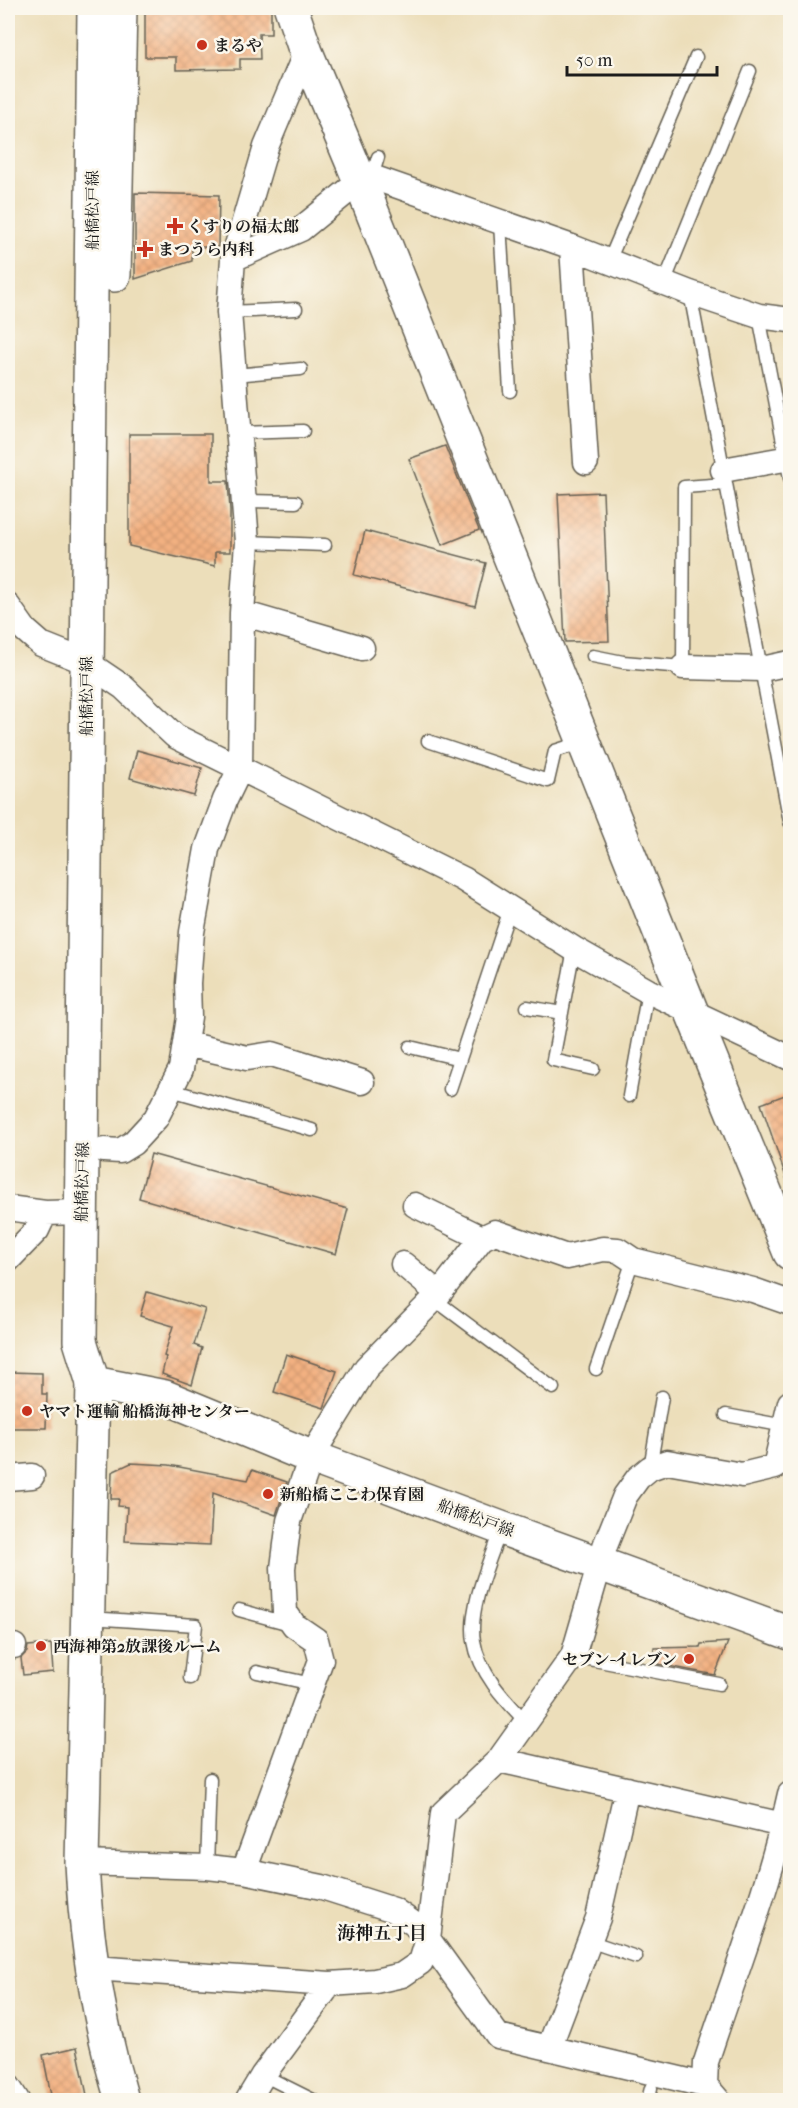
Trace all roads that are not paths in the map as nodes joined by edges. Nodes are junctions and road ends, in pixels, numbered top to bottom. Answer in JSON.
{"nodes":[{"id":1,"x":94,"y":8,"type":"edge"},
{"id":2,"x":120,"y":8,"type":"edge"},
{"id":3,"x":291,"y":8,"type":"edge"},
{"id":4,"x":306,"y":52,"type":"junction"},
{"id":5,"x":696,"y":57,"type":"dead end"},
{"id":6,"x":750,"y":70,"type":"dead end"},
{"id":7,"x":370,"y":171,"type":"junction"},
{"id":8,"x":500,"y":223,"type":"junction"},
{"id":9,"x":572,"y":247,"type":"junction"},
{"id":10,"x":233,"y":259,"type":"junction"},
{"id":11,"x":609,"y":261,"type":"junction"},
{"id":12,"x":664,"y":283,"type":"junction"},
{"id":13,"x":690,"y":293,"type":"junction"},
{"id":14,"x":296,"y":309,"type":"dead end"},
{"id":15,"x":229,"y":312,"type":"junction"},
{"id":16,"x":759,"y":316,"type":"junction"},
{"id":17,"x":790,"y":320,"type":"edge"},
{"id":18,"x":301,"y":369,"type":"dead end"},
{"id":19,"x":234,"y":375,"type":"junction"},
{"id":20,"x":510,"y":391,"type":"dead end"},
{"id":21,"x":303,"y":431,"type":"dead end"},
{"id":22,"x":239,"y":433,"type":"junction"},
{"id":23,"x":586,"y":462,"type":"dead end"},
{"id":24,"x":789,"y":465,"type":"edge"},
{"id":25,"x":724,"y":477,"type":"junction"},
{"id":26,"x":244,"y":501,"type":"junction"},
{"id":27,"x":297,"y":502,"type":"dead end"},
{"id":28,"x":247,"y":542,"type":"junction"},
{"id":29,"x":325,"y":545,"type":"dead end"},
{"id":30,"x":8,"y":606,"type":"edge"},
{"id":31,"x":242,"y":613,"type":"junction"},
{"id":32,"x":362,"y":648,"type":"dead end"},
{"id":33,"x":593,"y":656,"type":"dead end"},
{"id":34,"x":790,"y":663,"type":"edge"},
{"id":35,"x":683,"y":667,"type":"junction"},
{"id":36,"x":96,"y":669,"type":"junction"},
{"id":37,"x":762,"y":669,"type":"junction"},
{"id":38,"x":428,"y":741,"type":"dead end"},
{"id":39,"x":584,"y":742,"type":"junction"},
{"id":40,"x":240,"y":769,"type":"junction"},
{"id":41,"x":790,"y":822,"type":"edge"},
{"id":42,"x":510,"y":909,"type":"junction"},
{"id":43,"x":574,"y":950,"type":"junction"},
{"id":44,"x":648,"y":991,"type":"junction"},
{"id":45,"x":527,"y":1007,"type":"dead end"},
{"id":46,"x":690,"y":1010,"type":"junction"},
{"id":47,"x":562,"y":1013,"type":"junction"},
{"id":48,"x":186,"y":1044,"type":"junction"},
{"id":49,"x":410,"y":1047,"type":"dead end"},
{"id":50,"x":790,"y":1058,"type":"edge"},
{"id":51,"x":460,"y":1059,"type":"junction"},
{"id":52,"x":593,"y":1069,"type":"dead end"},
{"id":53,"x":362,"y":1082,"type":"dead end"},
{"id":54,"x":450,"y":1089,"type":"dead end"},
{"id":55,"x":171,"y":1090,"type":"junction"},
{"id":56,"x":629,"y":1096,"type":"dead end"},
{"id":57,"x":312,"y":1130,"type":"dead end"},
{"id":58,"x":104,"y":1150,"type":"junction"},
{"id":59,"x":415,"y":1205,"type":"dead end"},
{"id":60,"x":8,"y":1208,"type":"edge"},
{"id":61,"x":81,"y":1212,"type":"junction"},
{"id":62,"x":45,"y":1213,"type":"junction"},
{"id":63,"x":482,"y":1239,"type":"junction"},
{"id":64,"x":790,"y":1253,"type":"edge"},
{"id":65,"x":8,"y":1260,"type":"edge"},
{"id":66,"x":633,"y":1260,"type":"junction"},
{"id":67,"x":403,"y":1264,"type":"dead end"},
{"id":68,"x":437,"y":1296,"type":"junction"},
{"id":69,"x":790,"y":1304,"type":"edge"},
{"id":70,"x":596,"y":1369,"type":"dead end"},
{"id":71,"x":93,"y":1383,"type":"junction"},
{"id":72,"x":553,"y":1389,"type":"dead end"},
{"id":73,"x":662,"y":1396,"type":"dead end"},
{"id":74,"x":790,"y":1403,"type":"edge"},
{"id":75,"x":726,"y":1415,"type":"dead end"},
{"id":76,"x":785,"y":1426,"type":"junction"},
{"id":77,"x":311,"y":1457,"type":"junction"},
{"id":78,"x":783,"y":1467,"type":"edge"},
{"id":79,"x":650,"y":1468,"type":"junction"},
{"id":80,"x":32,"y":1476,"type":"dead end"},
{"id":81,"x":8,"y":1478,"type":"edge"},
{"id":82,"x":501,"y":1528,"type":"junction"},
{"id":83,"x":600,"y":1563,"type":"junction"},
{"id":84,"x":239,"y":1610,"type":"dead end"},
{"id":85,"x":86,"y":1618,"type":"junction"},
{"id":86,"x":294,"y":1625,"type":"junction"},
{"id":87,"x":790,"y":1633,"type":"edge"},
{"id":88,"x":573,"y":1656,"type":"junction"},
{"id":89,"x":257,"y":1672,"type":"dead end"},
{"id":90,"x":190,"y":1678,"type":"dead end"},
{"id":91,"x":312,"y":1684,"type":"junction"},
{"id":92,"x":719,"y":1684,"type":"dead end"},
{"id":93,"x":526,"y":1722,"type":"junction"},
{"id":94,"x":499,"y":1760,"type":"junction"},
{"id":95,"x":210,"y":1779,"type":"dead end"},
{"id":96,"x":627,"y":1789,"type":"junction"},
{"id":97,"x":790,"y":1794,"type":"edge"},
{"id":98,"x":783,"y":1825,"type":"junction"},
{"id":99,"x":82,"y":1863,"type":"junction"},
{"id":100,"x":207,"y":1867,"type":"junction"},
{"id":101,"x":244,"y":1871,"type":"junction"},
{"id":102,"x":428,"y":1939,"type":"junction"},
{"id":103,"x":589,"y":1941,"type":"junction"},
{"id":104,"x":636,"y":1956,"type":"dead end"},
{"id":105,"x":93,"y":1968,"type":"junction"},
{"id":106,"x":330,"y":1984,"type":"junction"},
{"id":107,"x":549,"y":2048,"type":"junction"},
{"id":108,"x":263,"y":2076,"type":"junction"},
{"id":109,"x":8,"y":2086,"type":"edge"},
{"id":110,"x":711,"y":2093,"type":"edge"},
{"id":111,"x":17,"y":2100,"type":"edge"},
{"id":112,"x":122,"y":2100,"type":"edge"},
{"id":113,"x":248,"y":2100,"type":"edge"},
{"id":114,"x":313,"y":2100,"type":"edge"}],
"edges":[{"from":1,"to":36,"type":"main road","name":"船橋松戸線"},
{"from":2,"to":36,"type":"main road","name":"船橋松戸線"},
{"from":3,"to":4,"type":"main road"},
{"from":4,"to":7,"type":"main road"},
{"from":4,"to":10,"type":"street"},
{"from":5,"to":11,"type":"lane"},
{"from":6,"to":12,"type":"lane"},
{"from":7,"to":8,"type":"street"},
{"from":7,"to":10,"type":"street"},
{"from":7,"to":39,"type":"main road"},
{"from":8,"to":9,"type":"street"},
{"from":8,"to":20,"type":"lane"},
{"from":9,"to":11,"type":"street"},
{"from":9,"to":23,"type":"street"},
{"from":10,"to":15,"type":"street"},
{"from":11,"to":12,"type":"street"},
{"from":12,"to":13,"type":"street"},
{"from":13,"to":16,"type":"street"},
{"from":13,"to":25,"type":"lane"},
{"from":14,"to":15,"type":"lane"},
{"from":15,"to":19,"type":"street"},
{"from":16,"to":17,"type":"street"},
{"from":16,"to":24,"type":"lane"},
{"from":18,"to":19,"type":"lane"},
{"from":19,"to":22,"type":"street"},
{"from":21,"to":22,"type":"lane"},
{"from":22,"to":26,"type":"street"},
{"from":24,"to":25,"type":"street"},
{"from":25,"to":35,"type":"lane"},
{"from":25,"to":37,"type":"lane"},
{"from":26,"to":27,"type":"lane"},
{"from":26,"to":28,"type":"street"},
{"from":28,"to":29,"type":"lane"},
{"from":28,"to":31,"type":"street"},
{"from":30,"to":36,"type":"street"},
{"from":31,"to":32,"type":"street"},
{"from":31,"to":40,"type":"street"},
{"from":33,"to":35,"type":"lane"},
{"from":34,"to":37,"type":"street"},
{"from":35,"to":37,"type":"street"},
{"from":36,"to":40,"type":"street"},
{"from":36,"to":58,"type":"main road","name":"船橋松戸線"},
{"from":36,"to":61,"type":"main road","name":"船橋松戸線"},
{"from":37,"to":41,"type":"lane"},
{"from":38,"to":39,"type":"lane"},
{"from":39,"to":46,"type":"main road"},
{"from":40,"to":42,"type":"street"},
{"from":40,"to":48,"type":"street"},
{"from":42,"to":43,"type":"street"},
{"from":42,"to":51,"type":"lane"},
{"from":43,"to":44,"type":"street"},
{"from":43,"to":47,"type":"lane"},
{"from":44,"to":46,"type":"street"},
{"from":44,"to":56,"type":"lane"},
{"from":45,"to":47,"type":"lane"},
{"from":46,"to":50,"type":"street"},
{"from":46,"to":64,"type":"main road"},
{"from":47,"to":52,"type":"lane"},
{"from":48,"to":53,"type":"street"},
{"from":48,"to":55,"type":"street"},
{"from":49,"to":51,"type":"lane"},
{"from":51,"to":54,"type":"lane"},
{"from":55,"to":57,"type":"lane"},
{"from":55,"to":58,"type":"street"},
{"from":58,"to":71,"type":"main road","name":"船橋松戸線"},
{"from":59,"to":63,"type":"street"},
{"from":60,"to":62,"type":"street"},
{"from":61,"to":62,"type":"street"},
{"from":61,"to":71,"type":"main road","name":"船橋松戸線"},
{"from":62,"to":65,"type":"street"},
{"from":63,"to":66,"type":"street"},
{"from":63,"to":68,"type":"street"},
{"from":66,"to":69,"type":"street"},
{"from":66,"to":70,"type":"lane"},
{"from":67,"to":68,"type":"street"},
{"from":68,"to":72,"type":"lane"},
{"from":68,"to":77,"type":"street"},
{"from":71,"to":77,"type":"main road","name":"船橋松戸線"},
{"from":71,"to":85,"type":"main road"},
{"from":73,"to":79,"type":"lane"},
{"from":74,"to":76,"type":"street"},
{"from":75,"to":76,"type":"lane"},
{"from":76,"to":78,"type":"street"},
{"from":77,"to":82,"type":"main road","name":"船橋松戸線"},
{"from":77,"to":86,"type":"street"},
{"from":78,"to":79,"type":"street"},
{"from":79,"to":83,"type":"street"},
{"from":80,"to":81,"type":"street"},
{"from":82,"to":83,"type":"main road","name":"船橋松戸線"},
{"from":82,"to":93,"type":"lane"},
{"from":83,"to":87,"type":"main road","name":"船橋松戸線"},
{"from":83,"to":88,"type":"street"},
{"from":84,"to":86,"type":"lane"},
{"from":85,"to":90,"type":"lane"},
{"from":85,"to":99,"type":"main road"},
{"from":86,"to":91,"type":"street"},
{"from":88,"to":92,"type":"lane"},
{"from":88,"to":93,"type":"street"},
{"from":89,"to":91,"type":"lane"},
{"from":91,"to":101,"type":"street"},
{"from":93,"to":94,"type":"street"},
{"from":94,"to":96,"type":"street"},
{"from":94,"to":102,"type":"street"},
{"from":95,"to":100,"type":"lane"},
{"from":96,"to":98,"type":"street"},
{"from":96,"to":103,"type":"street"},
{"from":97,"to":98,"type":"street"},
{"from":98,"to":110,"type":"street"},
{"from":99,"to":100,"type":"street"},
{"from":99,"to":105,"type":"main road"},
{"from":100,"to":101,"type":"street"},
{"from":101,"to":102,"type":"street"},
{"from":102,"to":106,"type":"street"},
{"from":102,"to":107,"type":"street"},
{"from":103,"to":104,"type":"lane"},
{"from":103,"to":107,"type":"street"},
{"from":105,"to":106,"type":"street"},
{"from":105,"to":112,"type":"main road"},
{"from":106,"to":108,"type":"street"},
{"from":107,"to":110,"type":"street"},
{"from":108,"to":113,"type":"street"},
{"from":108,"to":114,"type":"lane"},
{"from":109,"to":111,"type":"street"}]}
